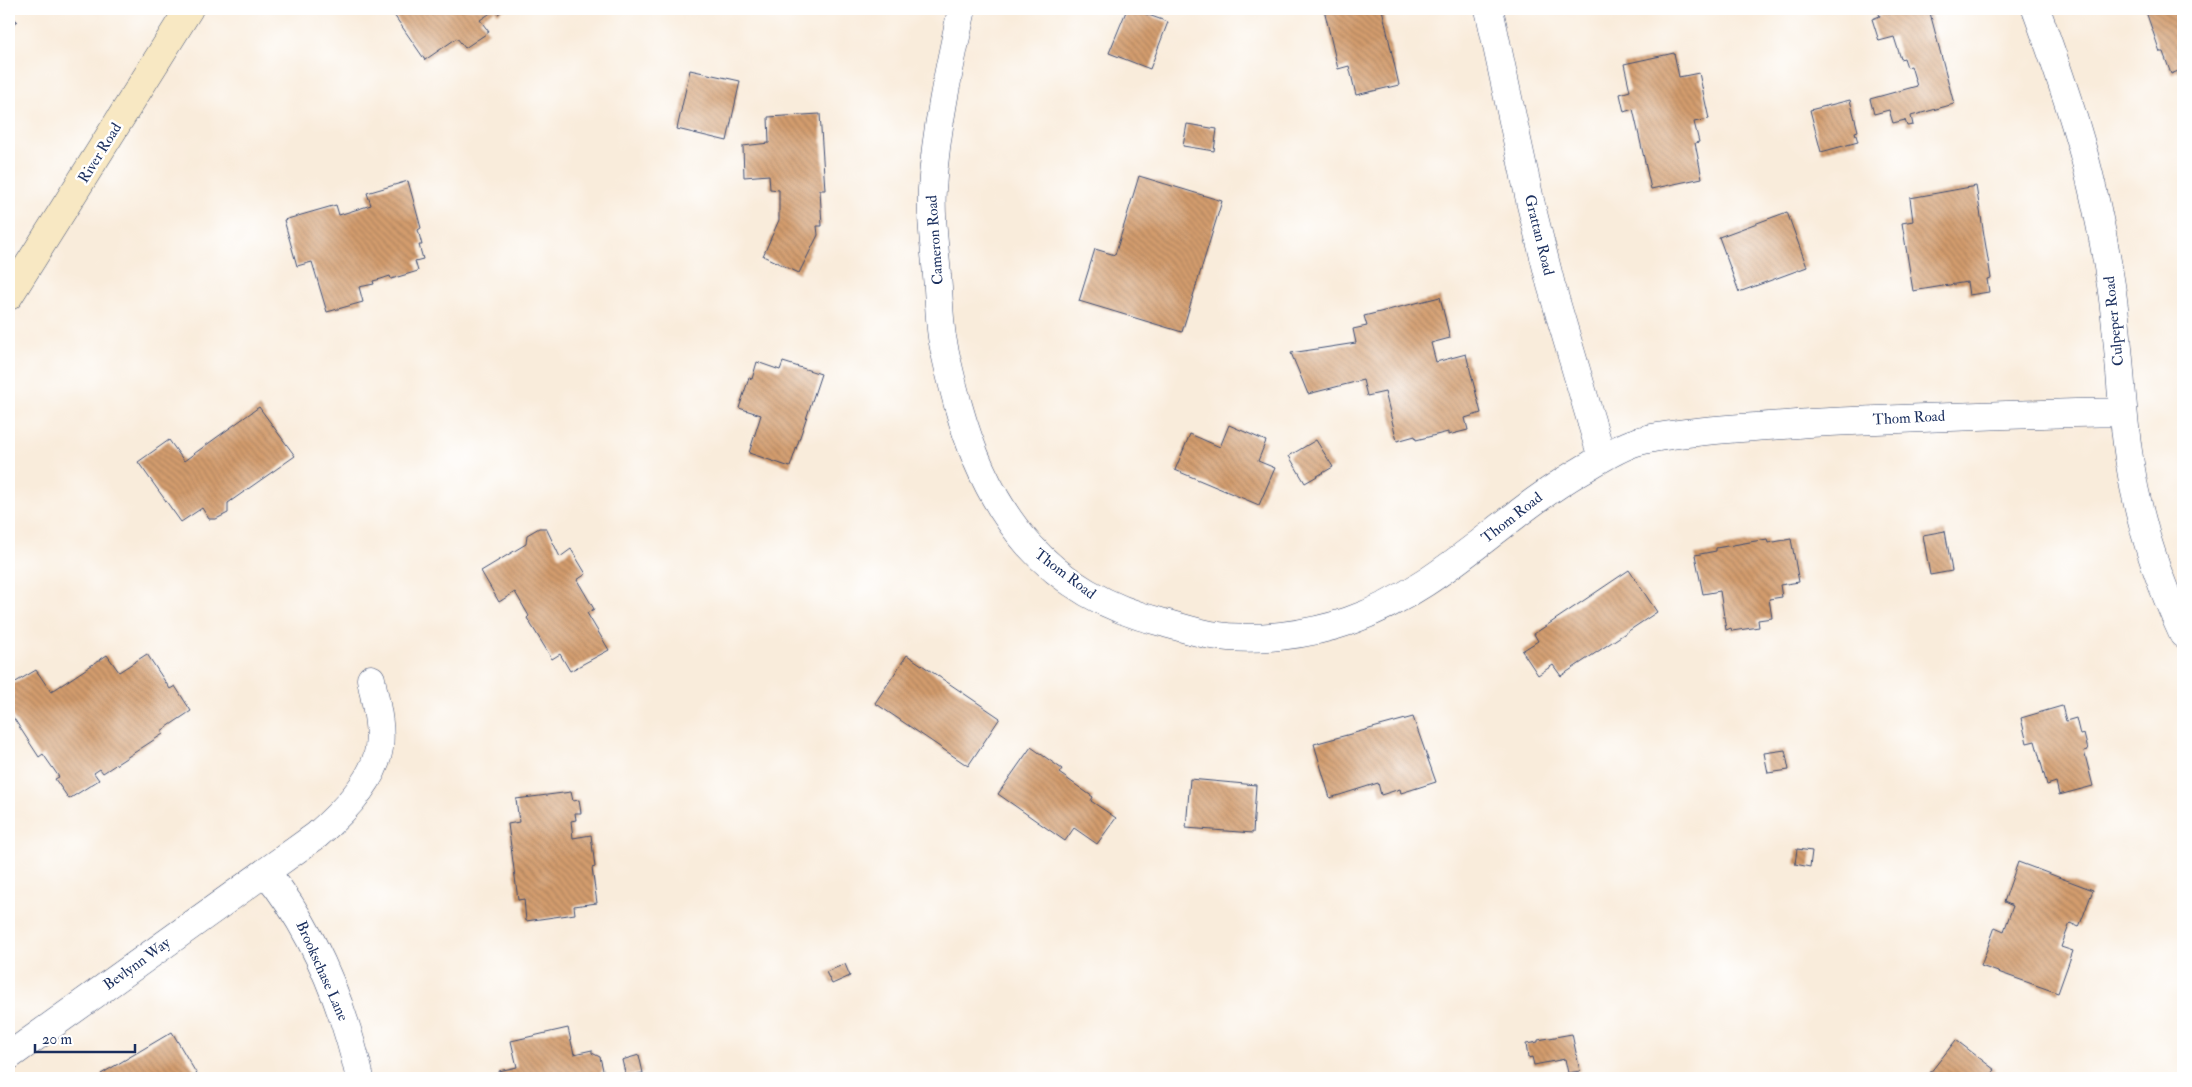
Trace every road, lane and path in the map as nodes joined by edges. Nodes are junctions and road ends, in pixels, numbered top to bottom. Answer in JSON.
{"nodes":[{"id":1,"x":189,"y":9,"type":"edge"},
{"id":2,"x":962,"y":9,"type":"edge"},
{"id":3,"x":1489,"y":9,"type":"edge"},
{"id":4,"x":2036,"y":9,"type":"edge"},
{"id":5,"x":9,"y":296,"type":"edge"},
{"id":6,"x":2123,"y":412,"type":"junction"},
{"id":7,"x":1602,"y":458,"type":"junction"},
{"id":8,"x":979,"y":468,"type":"joint"},
{"id":9,"x":2183,"y":634,"type":"edge"},
{"id":10,"x":371,"y":678,"type":"dead end"},
{"id":11,"x":266,"y":872,"type":"junction"},
{"id":12,"x":9,"y":1056,"type":"edge"},
{"id":13,"x":360,"y":1078,"type":"edge"}],
"edges":[{"from":1,"to":5,"type":"main road","name":"River Road"},
{"from":2,"to":8,"type":"street","name":"Cameron Road"},
{"from":3,"to":7,"type":"street","name":"Grattan Road"},
{"from":4,"to":6,"type":"street","name":"Culpeper Road"},
{"from":6,"to":7,"type":"street","name":"Thom Road"},
{"from":6,"to":9,"type":"street","name":"Culpeper Road"},
{"from":7,"to":8,"type":"street","name":"Thom Road"},
{"from":10,"to":11,"type":"street","name":"Bevlynn Way"},
{"from":11,"to":12,"type":"street","name":"Bevlynn Way"},
{"from":11,"to":13,"type":"street","name":"Brookschase Lane"}]}
